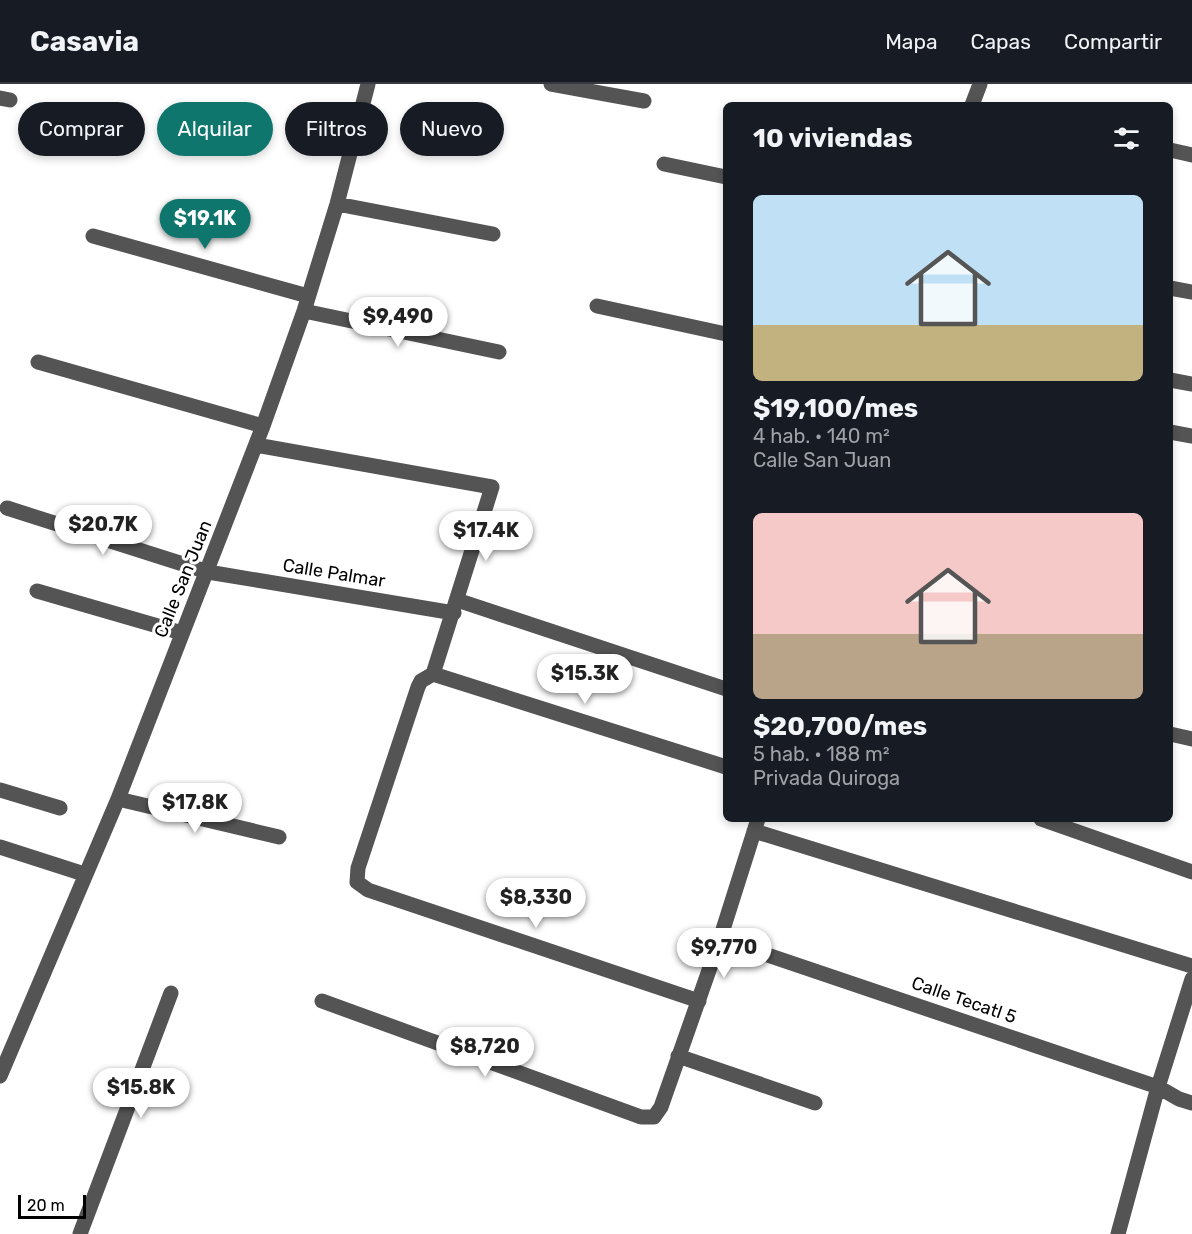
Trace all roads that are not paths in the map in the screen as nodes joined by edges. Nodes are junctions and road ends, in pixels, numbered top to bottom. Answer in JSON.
{"nodes":[{"id":1,"x":368,"y":84,"type":"edge"},
{"id":2,"x":551,"y":84,"type":"edge"},
{"id":3,"x":980,"y":84,"type":"edge"},
{"id":4,"x":644,"y":101,"type":"dead end"},
{"id":5,"x":973,"y":102,"type":"edge"},
{"id":6,"x":1173,"y":151,"type":"edge"},
{"id":7,"x":1192,"y":155,"type":"edge"},
{"id":8,"x":664,"y":164,"type":"dead end"},
{"id":9,"x":723,"y":176,"type":"edge"},
{"id":10,"x":338,"y":204,"type":"junction"},
{"id":11,"x":493,"y":234,"type":"dead end"},
{"id":12,"x":93,"y":236,"type":"dead end"},
{"id":13,"x":1173,"y":289,"type":"edge"},
{"id":14,"x":1192,"y":292,"type":"edge"},
{"id":15,"x":306,"y":304,"type":"junction"},
{"id":16,"x":597,"y":306,"type":"dead end"},
{"id":17,"x":723,"y":333,"type":"edge"},
{"id":18,"x":499,"y":352,"type":"dead end"},
{"id":19,"x":38,"y":362,"type":"dead end"},
{"id":20,"x":1173,"y":381,"type":"edge"},
{"id":21,"x":1192,"y":384,"type":"edge"},
{"id":22,"x":263,"y":426,"type":"junction"},
{"id":23,"x":1173,"y":433,"type":"edge"},
{"id":24,"x":1192,"y":436,"type":"edge"},
{"id":25,"x":256,"y":445,"type":"junction"},
{"id":26,"x":7,"y":508,"type":"dead end"},
{"id":27,"x":208,"y":572,"type":"junction"},
{"id":28,"x":37,"y":591,"type":"dead end"},
{"id":29,"x":456,"y":606,"type":"junction"},
{"id":30,"x":182,"y":633,"type":"junction"},
{"id":31,"x":433,"y":674,"type":"junction"},
{"id":32,"x":723,"y":687,"type":"edge"},
{"id":33,"x":1173,"y":735,"type":"edge"},
{"id":34,"x":1192,"y":739,"type":"edge"},
{"id":35,"x":723,"y":766,"type":"edge"},
{"id":36,"x":0,"y":790,"type":"edge"},
{"id":37,"x":117,"y":799,"type":"junction"},
{"id":38,"x":60,"y":808,"type":"dead end"},
{"id":39,"x":1050,"y":822,"type":"edge"},
{"id":40,"x":756,"y":825,"type":"edge"},
{"id":41,"x":279,"y":837,"type":"dead end"},
{"id":42,"x":0,"y":847,"type":"edge"},
{"id":43,"x":1192,"y":872,"type":"edge"},
{"id":44,"x":84,"y":874,"type":"junction"},
{"id":45,"x":720,"y":939,"type":"junction"},
{"id":46,"x":1192,"y":966,"type":"edge"},
{"id":47,"x":1192,"y":979,"type":"edge"},
{"id":48,"x":171,"y":993,"type":"dead end"},
{"id":49,"x":322,"y":1001,"type":"dead end"},
{"id":50,"x":699,"y":1001,"type":"junction"},
{"id":51,"x":678,"y":1056,"type":"junction"},
{"id":52,"x":0,"y":1076,"type":"edge"},
{"id":53,"x":1158,"y":1087,"type":"junction"},
{"id":54,"x":815,"y":1103,"type":"dead end"},
{"id":55,"x":1192,"y":1103,"type":"edge"},
{"id":56,"x":80,"y":1234,"type":"edge"},
{"id":57,"x":1118,"y":1234,"type":"edge"}],
"edges":[{"from":1,"to":10,"type":"street","name":"Calle San Juan"},
{"from":2,"to":4,"type":"street"},
{"from":3,"to":5,"type":"street"},
{"from":6,"to":7,"type":"street"},
{"from":8,"to":9,"type":"street"},
{"from":10,"to":11,"type":"street"},
{"from":10,"to":15,"type":"street","name":"Calle San Juan"},
{"from":12,"to":15,"type":"street"},
{"from":13,"to":14,"type":"street"},
{"from":15,"to":18,"type":"street"},
{"from":15,"to":22,"type":"street","name":"Calle San Juan"},
{"from":16,"to":17,"type":"street"},
{"from":19,"to":22,"type":"street"},
{"from":20,"to":21,"type":"street"},
{"from":22,"to":25,"type":"street","name":"Calle San Juan"},
{"from":23,"to":24,"type":"street"},
{"from":25,"to":27,"type":"street","name":"Calle San Juan"},
{"from":25,"to":29,"type":"street"},
{"from":26,"to":27,"type":"street","name":"Calle Palmar"},
{"from":27,"to":29,"type":"street","name":"Calle Palmar"},
{"from":27,"to":30,"type":"street","name":"Calle San Juan"},
{"from":28,"to":30,"type":"street"},
{"from":29,"to":31,"type":"street"},
{"from":29,"to":32,"type":"street","name":"Calle Palmar"},
{"from":30,"to":37,"type":"street","name":"Calle San Juan"},
{"from":31,"to":35,"type":"street"},
{"from":31,"to":50,"type":"street"},
{"from":33,"to":34,"type":"street"},
{"from":36,"to":38,"type":"street"},
{"from":37,"to":41,"type":"street"},
{"from":37,"to":44,"type":"street","name":"Calle San Juan"},
{"from":39,"to":43,"type":"street"},
{"from":40,"to":45,"type":"street"},
{"from":40,"to":46,"type":"street"},
{"from":42,"to":44,"type":"street"},
{"from":44,"to":52,"type":"street","name":"Calle San Juan"},
{"from":45,"to":50,"type":"street"},
{"from":45,"to":53,"type":"street","name":"Calle Tecatl 5"},
{"from":47,"to":53,"type":"street"},
{"from":48,"to":56,"type":"street"},
{"from":49,"to":51,"type":"street"},
{"from":50,"to":51,"type":"street"},
{"from":51,"to":54,"type":"street"},
{"from":53,"to":55,"type":"street","name":"Calle Tecatl 5"},
{"from":53,"to":57,"type":"street"}]}
